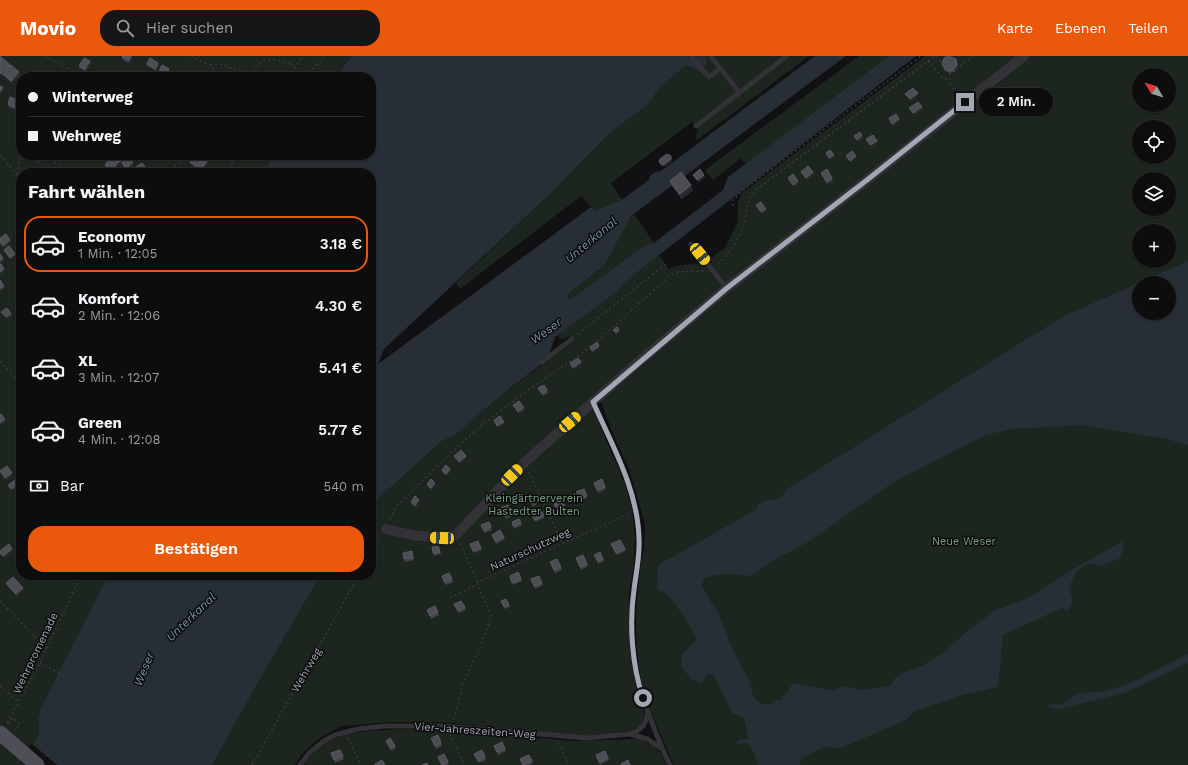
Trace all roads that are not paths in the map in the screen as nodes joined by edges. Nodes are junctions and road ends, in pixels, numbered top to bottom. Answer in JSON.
{"nodes":[{"id":1,"x":788,"y":56,"type":"edge"},
{"id":2,"x":1024,"y":56,"type":"edge"},
{"id":3,"x":711,"y":57,"type":"dead end"},
{"id":4,"x":692,"y":58,"type":"dead end"},
{"id":5,"x":720,"y":69,"type":"junction"},
{"id":6,"x":739,"y":92,"type":"junction"},
{"id":7,"x":696,"y":126,"type":"dead end"},
{"id":8,"x":691,"y":244,"type":"dead end"},
{"id":9,"x":727,"y":288,"type":"junction"},
{"id":10,"x":572,"y":339,"type":"road end"},
{"id":11,"x":542,"y":362,"type":"dead end"},
{"id":12,"x":593,"y":402,"type":"junction"},
{"id":13,"x":386,"y":529,"type":"road end"},
{"id":14,"x":648,"y":710,"type":"junction"},
{"id":15,"x":7,"y":728,"type":"edge"},
{"id":16,"x":629,"y":734,"type":"junction"},
{"id":17,"x":662,"y":749,"type":"junction"},
{"id":18,"x":37,"y":765,"type":"edge"},
{"id":19,"x":300,"y":765,"type":"edge"},
{"id":20,"x":670,"y":765,"type":"edge"}],
"edges":[{"from":1,"to":6,"type":"lane"},
{"from":2,"to":9,"type":"street"},
{"from":3,"to":5,"type":"lane"},
{"from":4,"to":5,"type":"lane"},
{"from":5,"to":6,"type":"lane"},
{"from":6,"to":7,"type":"lane"},
{"from":8,"to":9,"type":"lane"},
{"from":9,"to":12,"type":"street"},
{"from":10,"to":11,"type":"lane"},
{"from":12,"to":13,"type":"street"},
{"from":12,"to":14,"type":"lane"},
{"from":14,"to":16,"type":"lane"},
{"from":14,"to":17,"type":"lane"},
{"from":15,"to":18,"type":"main road","bridge":true},
{"from":16,"to":17,"type":"lane"},
{"from":16,"to":19,"type":"lane","name":"Vier-Jahreszeiten-Weg"},
{"from":17,"to":20,"type":"lane"}]}
